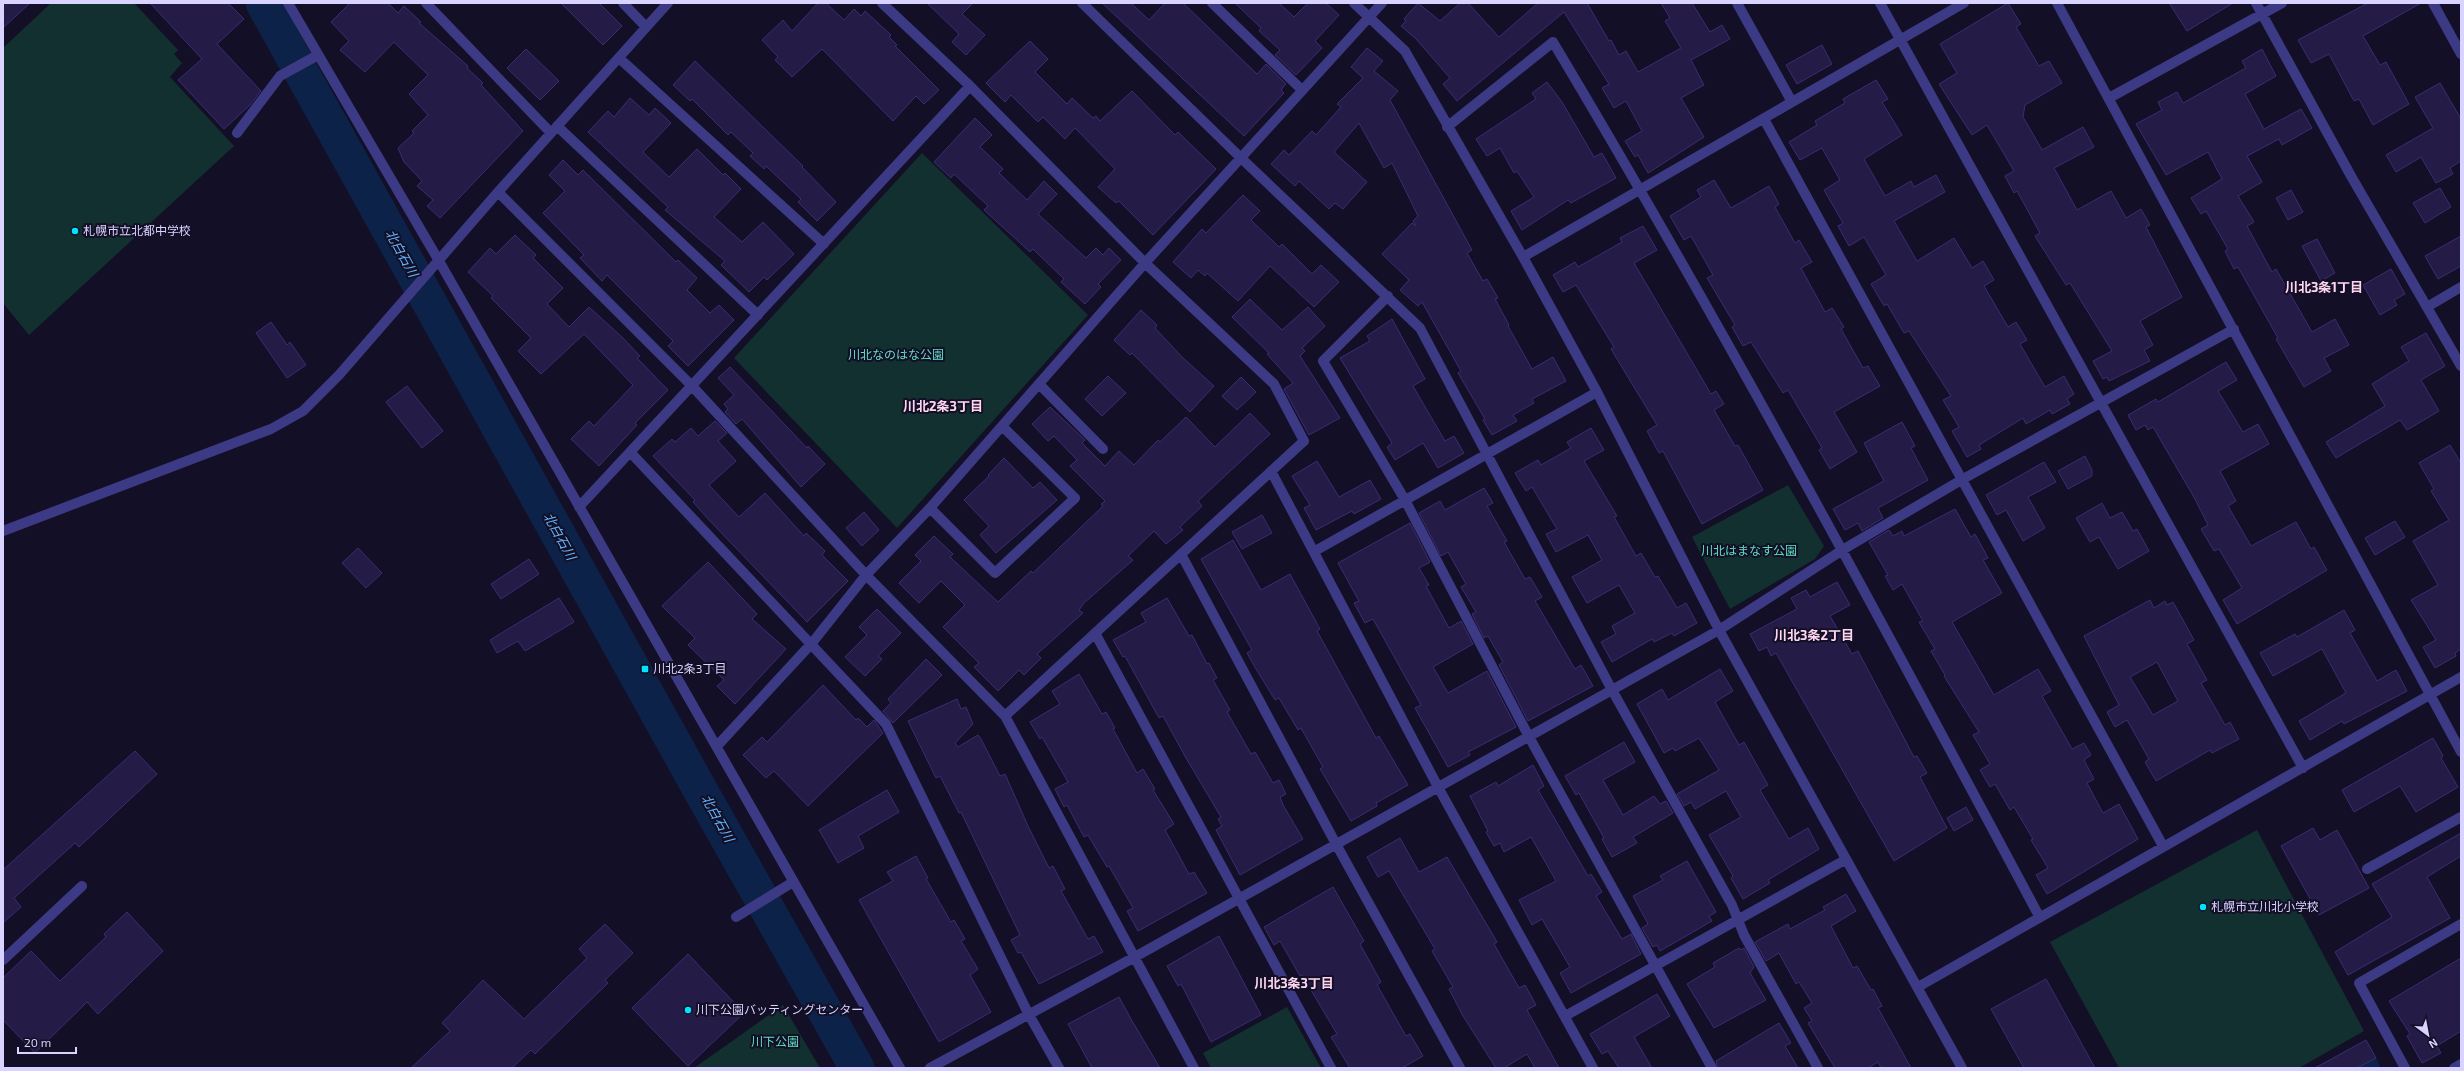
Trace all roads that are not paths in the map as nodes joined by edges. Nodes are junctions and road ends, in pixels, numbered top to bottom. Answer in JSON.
{"nodes":[{"id":1,"x":288,"y":3,"type":"edge"},
{"id":2,"x":426,"y":3,"type":"edge"},
{"id":3,"x":623,"y":3,"type":"edge"},
{"id":4,"x":668,"y":3,"type":"edge"},
{"id":5,"x":882,"y":3,"type":"edge"},
{"id":6,"x":1082,"y":3,"type":"edge"},
{"id":7,"x":1212,"y":3,"type":"edge"},
{"id":8,"x":1354,"y":3,"type":"edge"},
{"id":9,"x":1382,"y":3,"type":"edge"},
{"id":10,"x":1737,"y":3,"type":"edge"},
{"id":11,"x":1880,"y":3,"type":"edge"},
{"id":12,"x":1964,"y":3,"type":"edge"},
{"id":13,"x":2057,"y":3,"type":"edge"},
{"id":14,"x":2256,"y":3,"type":"edge"},
{"id":15,"x":2282,"y":3,"type":"edge"},
{"id":16,"x":2433,"y":3,"type":"edge"},
{"id":17,"x":2262,"y":14,"type":"junction"},
{"id":18,"x":1369,"y":18,"type":"junction"},
{"id":19,"x":646,"y":27,"type":"junction"},
{"id":20,"x":1900,"y":40,"type":"junction"},
{"id":21,"x":318,"y":54,"type":"junction"},
{"id":22,"x":2461,"y":54,"type":"edge"},
{"id":23,"x":619,"y":58,"type":"junction"},
{"id":24,"x":970,"y":86,"type":"junction"},
{"id":25,"x":1302,"y":90,"type":"junction"},
{"id":26,"x":2109,"y":98,"type":"junction"},
{"id":27,"x":1792,"y":102,"type":"junction"},
{"id":28,"x":1764,"y":119,"type":"junction"},
{"id":29,"x":1447,"y":127,"type":"junction"},
{"id":30,"x":554,"y":129,"type":"junction"},
{"id":31,"x":237,"y":133,"type":"dead end"},
{"id":32,"x":1241,"y":158,"type":"junction"},
{"id":33,"x":1641,"y":189,"type":"junction"},
{"id":34,"x":498,"y":192,"type":"junction"},
{"id":35,"x":824,"y":244,"type":"junction"},
{"id":36,"x":1523,"y":257,"type":"junction"},
{"id":37,"x":439,"y":261,"type":"junction"},
{"id":38,"x":1145,"y":263,"type":"junction"},
{"id":39,"x":2461,"y":287,"type":"edge"},
{"id":40,"x":1388,"y":296,"type":"junction"},
{"id":41,"x":2427,"y":307,"type":"junction"},
{"id":42,"x":758,"y":315,"type":"junction"},
{"id":43,"x":2234,"y":329,"type":"junction"},
{"id":44,"x":2461,"y":366,"type":"edge"},
{"id":45,"x":1039,"y":384,"type":"junction"},
{"id":46,"x":692,"y":386,"type":"junction"},
{"id":47,"x":1597,"y":392,"type":"junction"},
{"id":48,"x":2102,"y":403,"type":"junction"},
{"id":49,"x":1002,"y":426,"type":"junction"},
{"id":50,"x":1103,"y":450,"type":"dead end"},
{"id":51,"x":631,"y":453,"type":"junction"},
{"id":52,"x":1488,"y":454,"type":"junction"},
{"id":53,"x":1271,"y":471,"type":"junction"},
{"id":54,"x":1963,"y":479,"type":"junction"},
{"id":55,"x":1405,"y":500,"type":"junction"},
{"id":56,"x":579,"y":507,"type":"junction"},
{"id":57,"x":930,"y":508,"type":"junction"},
{"id":58,"x":3,"y":531,"type":"edge"},
{"id":59,"x":1844,"y":549,"type":"junction"},
{"id":60,"x":1315,"y":551,"type":"junction"},
{"id":61,"x":1181,"y":554,"type":"junction"},
{"id":62,"x":866,"y":575,"type":"junction"},
{"id":63,"x":1719,"y":630,"type":"junction"},
{"id":64,"x":1095,"y":633,"type":"junction"},
{"id":65,"x":812,"y":643,"type":"junction"},
{"id":66,"x":2461,"y":677,"type":"edge"},
{"id":67,"x":1612,"y":690,"type":"junction"},
{"id":68,"x":2430,"y":695,"type":"junction"},
{"id":69,"x":1004,"y":716,"type":"junction"},
{"id":70,"x":1528,"y":735,"type":"junction"},
{"id":71,"x":717,"y":746,"type":"junction"},
{"id":72,"x":2461,"y":752,"type":"edge"},
{"id":73,"x":2304,"y":768,"type":"junction"},
{"id":74,"x":1438,"y":787,"type":"junction"},
{"id":75,"x":2461,"y":817,"type":"edge"},
{"id":76,"x":1336,"y":844,"type":"junction"},
{"id":77,"x":2163,"y":846,"type":"junction"},
{"id":78,"x":1845,"y":860,"type":"junction"},
{"id":79,"x":2367,"y":869,"type":"dead end"},
{"id":80,"x":793,"y":882,"type":"junction"},
{"id":81,"x":82,"y":886,"type":"dead end"},
{"id":82,"x":1240,"y":898,"type":"junction"},
{"id":83,"x":2039,"y":916,"type":"junction"},
{"id":84,"x":736,"y":917,"type":"dead end"},
{"id":85,"x":1738,"y":919,"type":"junction"},
{"id":86,"x":2461,"y":924,"type":"edge"},
{"id":87,"x":1134,"y":958,"type":"junction"},
{"id":88,"x":3,"y":960,"type":"edge"},
{"id":89,"x":1655,"y":965,"type":"junction"},
{"id":90,"x":1918,"y":987,"type":"junction"},
{"id":91,"x":1028,"y":1013,"type":"junction"},
{"id":92,"x":1565,"y":1016,"type":"junction"},
{"id":93,"x":2461,"y":1064,"type":"edge"},
{"id":94,"x":900,"y":1068,"type":"edge"},
{"id":95,"x":930,"y":1068,"type":"edge"},
{"id":96,"x":1059,"y":1068,"type":"edge"},
{"id":97,"x":1194,"y":1068,"type":"edge"},
{"id":98,"x":1331,"y":1068,"type":"edge"},
{"id":99,"x":1460,"y":1068,"type":"edge"},
{"id":100,"x":1593,"y":1068,"type":"edge"},
{"id":101,"x":1712,"y":1068,"type":"edge"},
{"id":102,"x":1818,"y":1068,"type":"edge"},
{"id":103,"x":1962,"y":1068,"type":"edge"},
{"id":104,"x":2404,"y":1068,"type":"edge"},
{"id":105,"x":2454,"y":1068,"type":"edge"}],
"edges":[{"from":1,"to":21,"type":"street"},
{"from":2,"to":30,"type":"street"},
{"from":3,"to":19,"type":"street"},
{"from":4,"to":19,"type":"street"},
{"from":5,"to":24,"type":"street"},
{"from":6,"to":32,"type":"street"},
{"from":7,"to":25,"type":"street"},
{"from":8,"to":18,"type":"street"},
{"from":9,"to":18,"type":"street"},
{"from":10,"to":27,"type":"street"},
{"from":11,"to":20,"type":"street"},
{"from":12,"to":20,"type":"street"},
{"from":13,"to":26,"type":"street"},
{"from":14,"to":17,"type":"street"},
{"from":15,"to":17,"type":"street"},
{"from":16,"to":22,"type":"street"},
{"from":17,"to":26,"type":"street"},
{"from":17,"to":41,"type":"street"},
{"from":18,"to":25,"type":"street"},
{"from":18,"to":29,"type":"street"},
{"from":19,"to":23,"type":"street"},
{"from":20,"to":27,"type":"street"},
{"from":20,"to":48,"type":"street"},
{"from":21,"to":31,"type":"street"},
{"from":21,"to":37,"type":"street"},
{"from":23,"to":30,"type":"street"},
{"from":23,"to":35,"type":"street"},
{"from":24,"to":35,"type":"street"},
{"from":24,"to":38,"type":"street"},
{"from":25,"to":32,"type":"street"},
{"from":26,"to":43,"type":"street"},
{"from":27,"to":28,"type":"street"},
{"from":28,"to":33,"type":"street"},
{"from":28,"to":54,"type":"street"},
{"from":29,"to":33,"type":"street"},
{"from":29,"to":36,"type":"street"},
{"from":30,"to":34,"type":"street"},
{"from":30,"to":42,"type":"street"},
{"from":32,"to":38,"type":"street"},
{"from":32,"to":40,"type":"street"},
{"from":33,"to":36,"type":"street"},
{"from":33,"to":59,"type":"street"},
{"from":34,"to":37,"type":"street"},
{"from":34,"to":46,"type":"street"},
{"from":35,"to":42,"type":"street"},
{"from":36,"to":47,"type":"street"},
{"from":37,"to":56,"type":"street"},
{"from":37,"to":58,"type":"street"},
{"from":38,"to":45,"type":"street"},
{"from":38,"to":53,"type":"street"},
{"from":39,"to":41,"type":"street"},
{"from":40,"to":52,"type":"street"},
{"from":40,"to":55,"type":"street"},
{"from":41,"to":44,"type":"street"},
{"from":42,"to":46,"type":"street"},
{"from":43,"to":48,"type":"street"},
{"from":43,"to":68,"type":"street"},
{"from":45,"to":49,"type":"street"},
{"from":45,"to":50,"type":"street"},
{"from":46,"to":51,"type":"street"},
{"from":46,"to":62,"type":"street"},
{"from":47,"to":52,"type":"street"},
{"from":47,"to":63,"type":"street"},
{"from":48,"to":54,"type":"street"},
{"from":48,"to":73,"type":"street"},
{"from":49,"to":57,"type":"street"},
{"from":49,"to":57,"type":"street"},
{"from":51,"to":56,"type":"street"},
{"from":51,"to":65,"type":"street"},
{"from":52,"to":55,"type":"street"},
{"from":52,"to":67,"type":"street"},
{"from":53,"to":60,"type":"street"},
{"from":53,"to":61,"type":"street"},
{"from":54,"to":59,"type":"street"},
{"from":54,"to":77,"type":"street"},
{"from":55,"to":60,"type":"street"},
{"from":55,"to":70,"type":"street"},
{"from":56,"to":71,"type":"street"},
{"from":57,"to":62,"type":"street"},
{"from":59,"to":63,"type":"street"},
{"from":59,"to":83,"type":"street"},
{"from":60,"to":74,"type":"street"},
{"from":61,"to":64,"type":"street"},
{"from":61,"to":76,"type":"street"},
{"from":62,"to":65,"type":"street"},
{"from":62,"to":69,"type":"street"},
{"from":63,"to":67,"type":"street"},
{"from":63,"to":78,"type":"street"},
{"from":64,"to":69,"type":"street"},
{"from":64,"to":82,"type":"street"},
{"from":65,"to":71,"type":"street"},
{"from":65,"to":91,"type":"street"},
{"from":66,"to":68,"type":"street"},
{"from":67,"to":70,"type":"street"},
{"from":67,"to":85,"type":"street"},
{"from":68,"to":72,"type":"street"},
{"from":68,"to":73,"type":"street"},
{"from":69,"to":87,"type":"street"},
{"from":70,"to":74,"type":"street"},
{"from":70,"to":89,"type":"street"},
{"from":71,"to":80,"type":"street"},
{"from":73,"to":77,"type":"street"},
{"from":74,"to":76,"type":"street"},
{"from":74,"to":92,"type":"street"},
{"from":75,"to":79,"type":"street"},
{"from":76,"to":82,"type":"street"},
{"from":76,"to":99,"type":"street"},
{"from":77,"to":83,"type":"street"},
{"from":78,"to":85,"type":"street"},
{"from":78,"to":90,"type":"street"},
{"from":80,"to":84,"type":"street"},
{"from":80,"to":94,"type":"street"},
{"from":81,"to":88,"type":"street"},
{"from":82,"to":87,"type":"street"},
{"from":82,"to":98,"type":"street"},
{"from":83,"to":90,"type":"street"},
{"from":85,"to":89,"type":"street"},
{"from":85,"to":102,"type":"street"},
{"from":86,"to":104,"type":"street"},
{"from":87,"to":91,"type":"street"},
{"from":87,"to":97,"type":"street"},
{"from":89,"to":92,"type":"street"},
{"from":89,"to":101,"type":"street"},
{"from":90,"to":103,"type":"street"},
{"from":91,"to":95,"type":"street"},
{"from":91,"to":96,"type":"street"},
{"from":92,"to":100,"type":"street"},
{"from":93,"to":105,"type":"street"}]}
